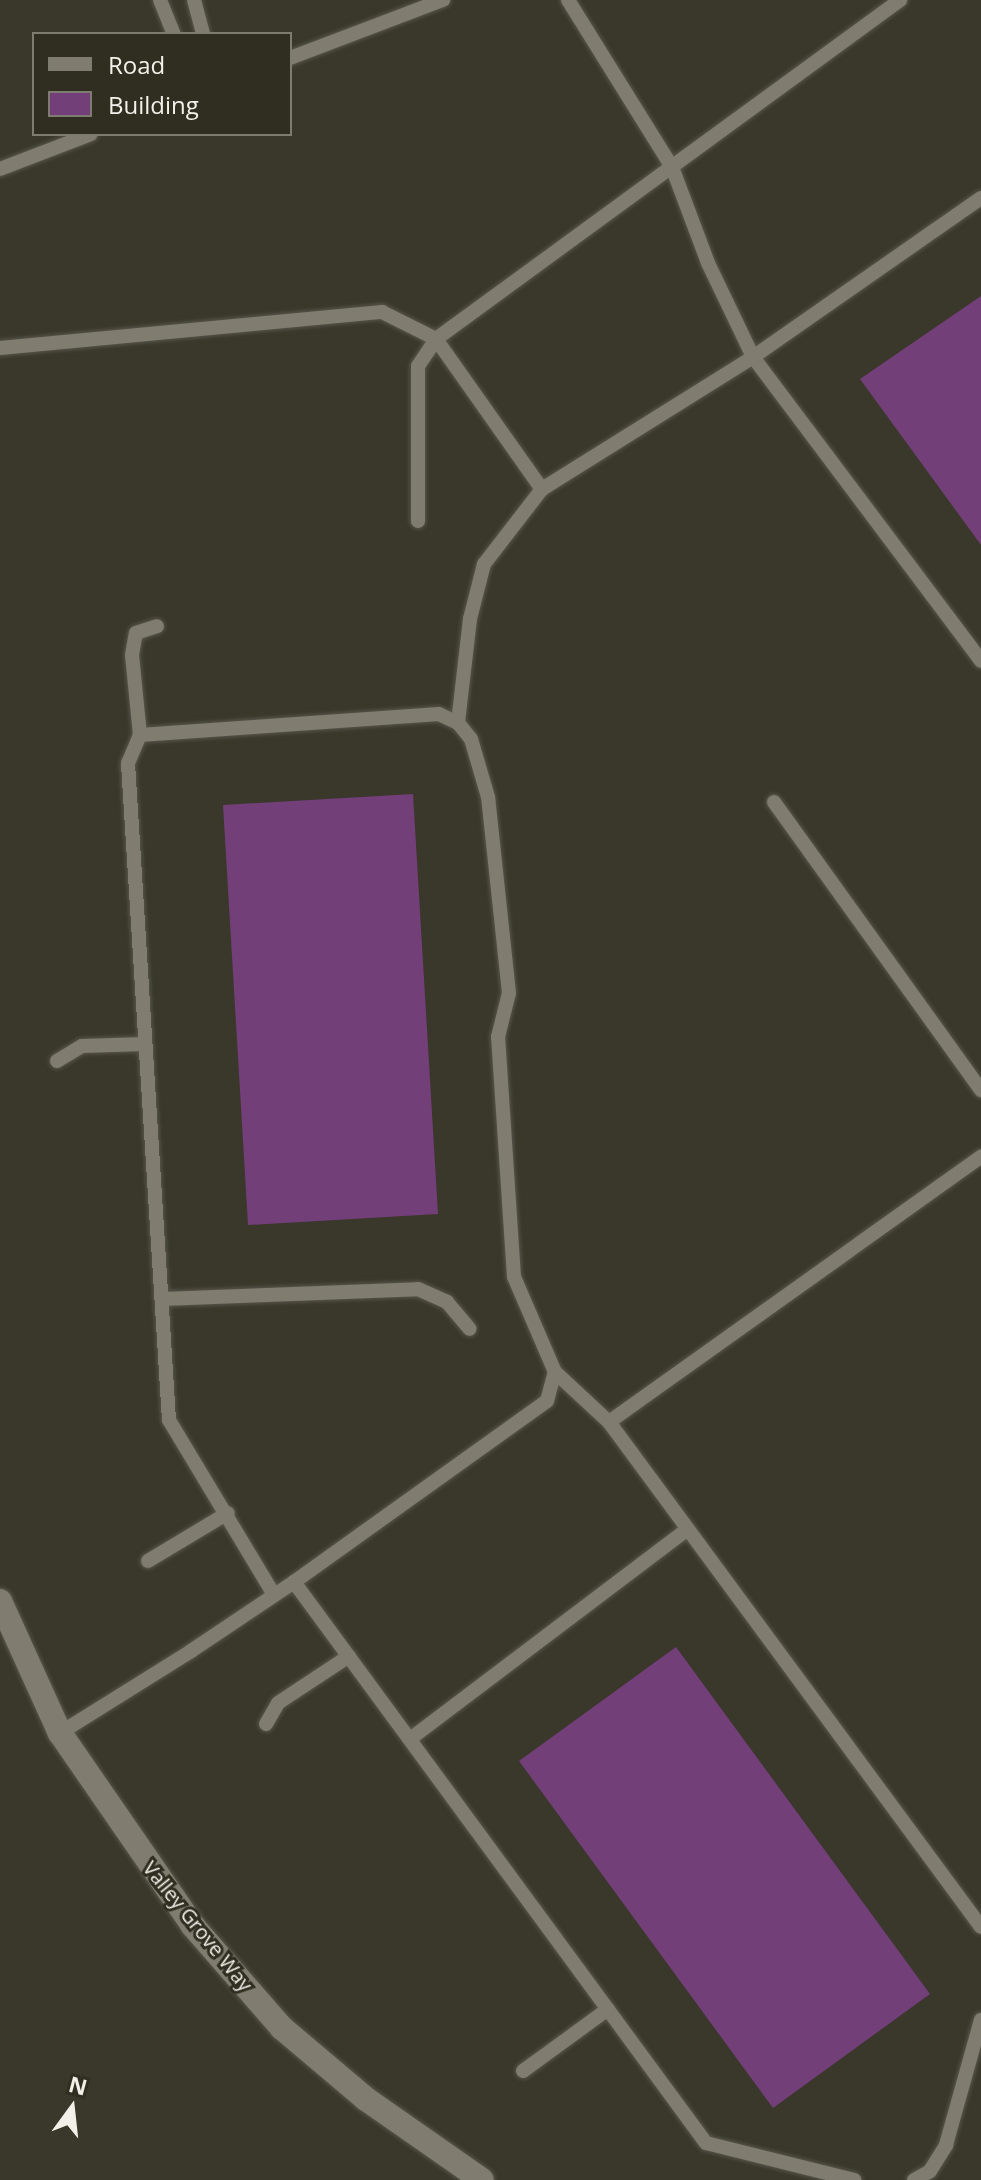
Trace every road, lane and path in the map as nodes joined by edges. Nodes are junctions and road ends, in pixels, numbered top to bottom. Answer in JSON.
{"nodes":[{"id":1,"x":160,"y":0,"type":"edge"},
{"id":2,"x":194,"y":0,"type":"edge"},
{"id":3,"x":443,"y":0,"type":"edge"},
{"id":4,"x":568,"y":0,"type":"edge"},
{"id":5,"x":900,"y":0,"type":"edge"},
{"id":6,"x":173,"y":32,"type":"edge"},
{"id":7,"x":202,"y":32,"type":"edge"},
{"id":8,"x":292,"y":57,"type":"edge"},
{"id":9,"x":86,"y":136,"type":"edge"},
{"id":10,"x":672,"y":167,"type":"junction"},
{"id":11,"x":0,"y":169,"type":"edge"},
{"id":12,"x":981,"y":198,"type":"edge"},
{"id":13,"x":436,"y":339,"type":"junction"},
{"id":14,"x":0,"y":348,"type":"edge"},
{"id":15,"x":753,"y":357,"type":"junction"},
{"id":16,"x":542,"y":489,"type":"junction"},
{"id":17,"x":418,"y":521,"type":"dead end"},
{"id":18,"x":157,"y":626,"type":"dead end"},
{"id":19,"x":981,"y":661,"type":"edge"},
{"id":20,"x":458,"y":723,"type":"junction"},
{"id":21,"x":140,"y":735,"type":"junction"},
{"id":22,"x":774,"y":802,"type":"dead end"},
{"id":23,"x":145,"y":1044,"type":"junction"},
{"id":24,"x":57,"y":1061,"type":"dead end"},
{"id":25,"x":981,"y":1090,"type":"edge"},
{"id":26,"x":981,"y":1157,"type":"edge"},
{"id":27,"x":162,"y":1299,"type":"junction"},
{"id":28,"x":470,"y":1329,"type":"dead end"},
{"id":29,"x":555,"y":1372,"type":"junction"},
{"id":30,"x":609,"y":1422,"type":"junction"},
{"id":31,"x":228,"y":1513,"type":"junction"},
{"id":32,"x":688,"y":1529,"type":"junction"},
{"id":33,"x":148,"y":1561,"type":"dead end"},
{"id":34,"x":294,"y":1582,"type":"junction"},
{"id":35,"x":274,"y":1595,"type":"junction"},
{"id":36,"x":0,"y":1601,"type":"edge"},
{"id":37,"x":349,"y":1656,"type":"junction"},
{"id":38,"x":266,"y":1724,"type":"dead end"},
{"id":39,"x":60,"y":1733,"type":"junction"},
{"id":40,"x":410,"y":1739,"type":"junction"},
{"id":41,"x":981,"y":1927,"type":"edge"},
{"id":42,"x":608,"y":2009,"type":"junction"},
{"id":43,"x":981,"y":2020,"type":"edge"},
{"id":44,"x":523,"y":2071,"type":"dead end"},
{"id":45,"x":482,"y":2180,"type":"edge"},
{"id":46,"x":854,"y":2180,"type":"edge"},
{"id":47,"x":914,"y":2180,"type":"edge"}],
"edges":[{"from":1,"to":6,"type":"lane"},
{"from":2,"to":7,"type":"lane"},
{"from":3,"to":8,"type":"lane"},
{"from":4,"to":10,"type":"lane"},
{"from":5,"to":10,"type":"lane"},
{"from":9,"to":11,"type":"lane"},
{"from":10,"to":13,"type":"lane"},
{"from":10,"to":15,"type":"lane"},
{"from":12,"to":15,"type":"lane"},
{"from":13,"to":14,"type":"lane"},
{"from":13,"to":16,"type":"lane"},
{"from":13,"to":17,"type":"lane"},
{"from":15,"to":16,"type":"lane"},
{"from":15,"to":19,"type":"lane"},
{"from":16,"to":20,"type":"lane"},
{"from":18,"to":21,"type":"lane"},
{"from":20,"to":21,"type":"lane"},
{"from":20,"to":29,"type":"lane"},
{"from":21,"to":23,"type":"lane"},
{"from":22,"to":25,"type":"lane"},
{"from":23,"to":24,"type":"lane"},
{"from":23,"to":27,"type":"lane"},
{"from":26,"to":30,"type":"lane"},
{"from":27,"to":28,"type":"lane"},
{"from":27,"to":31,"type":"lane"},
{"from":29,"to":30,"type":"lane"},
{"from":29,"to":34,"type":"lane"},
{"from":30,"to":32,"type":"lane"},
{"from":31,"to":33,"type":"lane"},
{"from":31,"to":35,"type":"lane"},
{"from":32,"to":40,"type":"lane"},
{"from":32,"to":41,"type":"lane"},
{"from":34,"to":35,"type":"lane"},
{"from":34,"to":37,"type":"lane"},
{"from":35,"to":39,"type":"lane"},
{"from":36,"to":39,"type":"street","name":"Valley Grove Way"},
{"from":37,"to":38,"type":"lane"},
{"from":37,"to":40,"type":"lane"},
{"from":39,"to":45,"type":"street","name":"Valley Grove Way"},
{"from":40,"to":42,"type":"lane"},
{"from":42,"to":44,"type":"lane"},
{"from":42,"to":46,"type":"lane"},
{"from":43,"to":47,"type":"lane"}]}
